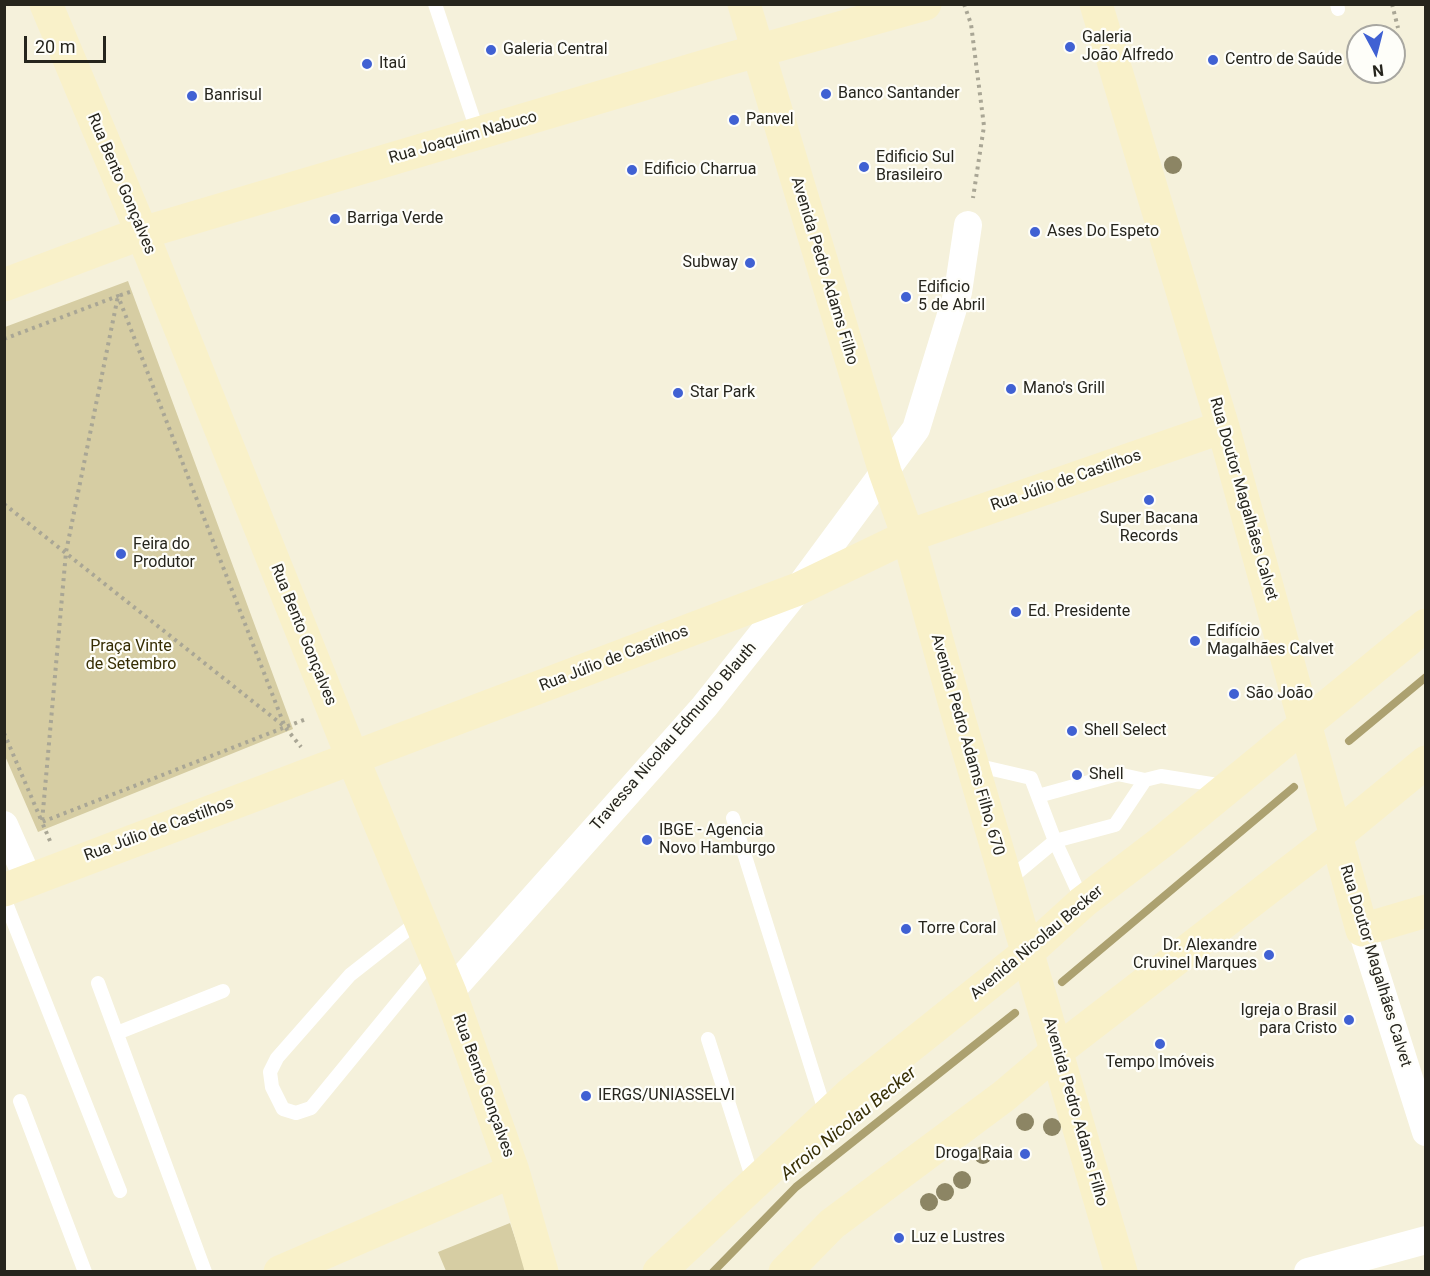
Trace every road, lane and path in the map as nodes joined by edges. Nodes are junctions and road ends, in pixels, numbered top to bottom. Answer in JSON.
{"nodes":[{"id":1,"x":46,"y":4,"type":"edge"},
{"id":2,"x":435,"y":4,"type":"edge"},
{"id":3,"x":744,"y":4,"type":"edge"},
{"id":4,"x":925,"y":4,"type":"edge"},
{"id":5,"x":964,"y":4,"type":"edge"},
{"id":6,"x":1096,"y":4,"type":"edge"},
{"id":7,"x":1392,"y":4,"type":"edge"},
{"id":8,"x":1397,"y":24,"type":"edge"},
{"id":9,"x":757,"y":51,"type":"junction"},
{"id":10,"x":478,"y":133,"type":"junction"},
{"id":11,"x":968,"y":225,"type":"joint"},
{"id":12,"x":142,"y":233,"type":"junction"},
{"id":13,"x":4,"y":285,"type":"edge"},
{"id":14,"x":118,"y":296,"type":"junction"},
{"id":15,"x":4,"y":339,"type":"edge"},
{"id":16,"x":1223,"y":427,"type":"junction"},
{"id":17,"x":885,"y":472,"type":"junction"},
{"id":18,"x":4,"y":504,"type":"edge"},
{"id":19,"x":908,"y":536,"type":"junction"},
{"id":20,"x":66,"y":552,"type":"junction"},
{"id":21,"x":798,"y":590,"type":"junction"},
{"id":22,"x":1425,"y":625,"type":"edge"},
{"id":23,"x":1307,"y":723,"type":"junction"},
{"id":24,"x":285,"y":727,"type":"junction"},
{"id":25,"x":4,"y":733,"type":"edge"},
{"id":26,"x":353,"y":759,"type":"junction"},
{"id":27,"x":1425,"y":762,"type":"edge"},
{"id":28,"x":972,"y":764,"type":"junction"},
{"id":29,"x":1145,"y":780,"type":"junction"},
{"id":30,"x":1229,"y":787,"type":"junction"},
{"id":31,"x":1038,"y":796,"type":"junction"},
{"id":32,"x":733,"y":818,"type":"dead end"},
{"id":33,"x":42,"y":822,"type":"junction"},
{"id":34,"x":4,"y":825,"type":"edge"},
{"id":35,"x":1336,"y":836,"type":"junction"},
{"id":36,"x":1055,"y":841,"type":"junction"},
{"id":37,"x":1007,"y":881,"type":"junction"},
{"id":38,"x":12,"y":889,"type":"edge"},
{"id":39,"x":1083,"y":902,"type":"junction"},
{"id":40,"x":1425,"y":911,"type":"edge"},
{"id":41,"x":421,"y":919,"type":"junction"},
{"id":42,"x":1362,"y":930,"type":"junction"},
{"id":43,"x":1027,"y":953,"type":"junction"},
{"id":44,"x":435,"y":956,"type":"junction"},
{"id":45,"x":98,"y":984,"type":"dead end"},
{"id":46,"x":223,"y":991,"type":"dead end"},
{"id":47,"x":450,"y":992,"type":"junction"},
{"id":48,"x":117,"y":1033,"type":"junction"},
{"id":49,"x":708,"y":1039,"type":"dead end"},
{"id":50,"x":1057,"y":1051,"type":"junction"},
{"id":51,"x":20,"y":1101,"type":"dead end"},
{"id":52,"x":827,"y":1116,"type":"junction"},
{"id":53,"x":1425,"y":1132,"type":"edge"},
{"id":54,"x":513,"y":1171,"type":"junction"},
{"id":55,"x":754,"y":1183,"type":"junction"},
{"id":56,"x":120,"y":1191,"type":"dead end"},
{"id":57,"x":1425,"y":1240,"type":"edge"},
{"id":58,"x":295,"y":1268,"type":"edge"},
{"id":59,"x":85,"y":1272,"type":"edge"},
{"id":60,"x":205,"y":1272,"type":"edge"},
{"id":61,"x":542,"y":1272,"type":"edge"},
{"id":62,"x":659,"y":1272,"type":"edge"},
{"id":63,"x":785,"y":1272,"type":"edge"},
{"id":64,"x":1121,"y":1272,"type":"edge"},
{"id":65,"x":1308,"y":1272,"type":"edge"}],
"edges":[{"from":1,"to":12,"type":"main road","name":"Rua Bento Gonçalves"},
{"from":2,"to":10,"type":"lane"},
{"from":3,"to":9,"type":"main road","name":"Avenida Pedro Adams Filho"},
{"from":4,"to":9,"type":"main road","name":"Rua Joaquim Nabuco"},
{"from":5,"to":11,"type":"path"},
{"from":6,"to":16,"type":"main road","name":"Rua Doutor Magalhães Calvet"},
{"from":7,"to":8,"type":"path"},
{"from":9,"to":10,"type":"main road","name":"Rua Joaquim Nabuco"},
{"from":9,"to":17,"type":"main road","name":"Avenida Pedro Adams Filho"},
{"from":10,"to":12,"type":"main road","name":"Rua Joaquim Nabuco"},
{"from":11,"to":17,"type":"street","name":"Travessa Nicolau Edmundo Blauth"},
{"from":12,"to":13,"type":"main road","name":"Rua Joaquim Nabuco"},
{"from":12,"to":26,"type":"main road","name":"Rua Bento Gonçalves"},
{"from":14,"to":15,"type":"path"},
{"from":14,"to":20,"type":"path"},
{"from":14,"to":24,"type":"path"},
{"from":16,"to":19,"type":"main road","name":"Rua Júlio de Castilhos"},
{"from":16,"to":23,"type":"main road","name":"Rua Doutor Magalhães Calvet"},
{"from":17,"to":19,"type":"main road","name":"Avenida Pedro Adams Filho"},
{"from":17,"to":21,"type":"street","name":"Travessa Nicolau Edmundo Blauth"},
{"from":18,"to":20,"type":"path"},
{"from":19,"to":21,"type":"main road","name":"Rua Júlio de Castilhos"},
{"from":19,"to":28,"type":"main road","name":"Avenida Pedro Adams Filho, 670"},
{"from":20,"to":24,"type":"path"},
{"from":20,"to":33,"type":"path"},
{"from":21,"to":26,"type":"main road","name":"Rua Júlio de Castilhos"},
{"from":21,"to":47,"type":"street","name":"Travessa Nicolau Edmundo Blauth"},
{"from":22,"to":23,"type":"main road","name":"Avenida Nicolau Becker"},
{"from":23,"to":30,"type":"main road","name":"Avenida Nicolau Becker"},
{"from":23,"to":35,"type":"main road","name":"Rua Doutor Magalhães Calvet"},
{"from":24,"to":33,"type":"path"},
{"from":25,"to":33,"type":"path"},
{"from":26,"to":38,"type":"main road","name":"Rua Júlio de Castilhos"},
{"from":26,"to":41,"type":"main road","name":"Rua Bento Gonçalves"},
{"from":27,"to":35,"type":"main road"},
{"from":28,"to":31,"type":"lane"},
{"from":28,"to":37,"type":"main road","name":"Avenida Pedro Adams Filho, 670"},
{"from":29,"to":30,"type":"lane"},
{"from":29,"to":31,"type":"lane"},
{"from":29,"to":36,"type":"lane"},
{"from":30,"to":39,"type":"main road","name":"Avenida Nicolau Becker"},
{"from":31,"to":36,"type":"lane"},
{"from":32,"to":52,"type":"lane"},
{"from":34,"to":38,"type":"street"},
{"from":35,"to":42,"type":"main road","name":"Rua Doutor Magalhães Calvet"},
{"from":35,"to":50,"type":"main road"},
{"from":36,"to":37,"type":"lane"},
{"from":36,"to":39,"type":"lane"},
{"from":37,"to":43,"type":"main road","name":"Avenida Pedro Adams Filho, 670"},
{"from":38,"to":56,"type":"lane"},
{"from":39,"to":43,"type":"main road","name":"Avenida Nicolau Becker"},
{"from":40,"to":42,"type":"main road"},
{"from":41,"to":44,"type":"main road","name":"Rua Bento Gonçalves"},
{"from":41,"to":44,"type":"lane"},
{"from":42,"to":53,"type":"street","name":"Rua Doutor Magalhães Calvet"},
{"from":43,"to":50,"type":"main road","name":"Avenida Pedro Adams Filho"},
{"from":43,"to":52,"type":"main road","name":"Avenida Nicolau Becker"},
{"from":44,"to":47,"type":"main road","name":"Rua Bento Gonçalves"},
{"from":45,"to":48,"type":"lane"},
{"from":46,"to":48,"type":"lane"},
{"from":47,"to":54,"type":"main road","name":"Rua Bento Gonçalves"},
{"from":48,"to":60,"type":"lane"},
{"from":49,"to":55,"type":"lane"},
{"from":50,"to":63,"type":"main road"},
{"from":50,"to":64,"type":"main road","name":"Avenida Pedro Adams Filho"},
{"from":51,"to":59,"type":"lane"},
{"from":52,"to":55,"type":"main road","name":"Avenida Nicolau Becker"},
{"from":54,"to":58,"type":"main road"},
{"from":54,"to":61,"type":"main road","name":"Rua Bento Gonçalves"},
{"from":55,"to":62,"type":"main road","name":"Avenida Nicolau Becker"},
{"from":57,"to":65,"type":"street"}]}
